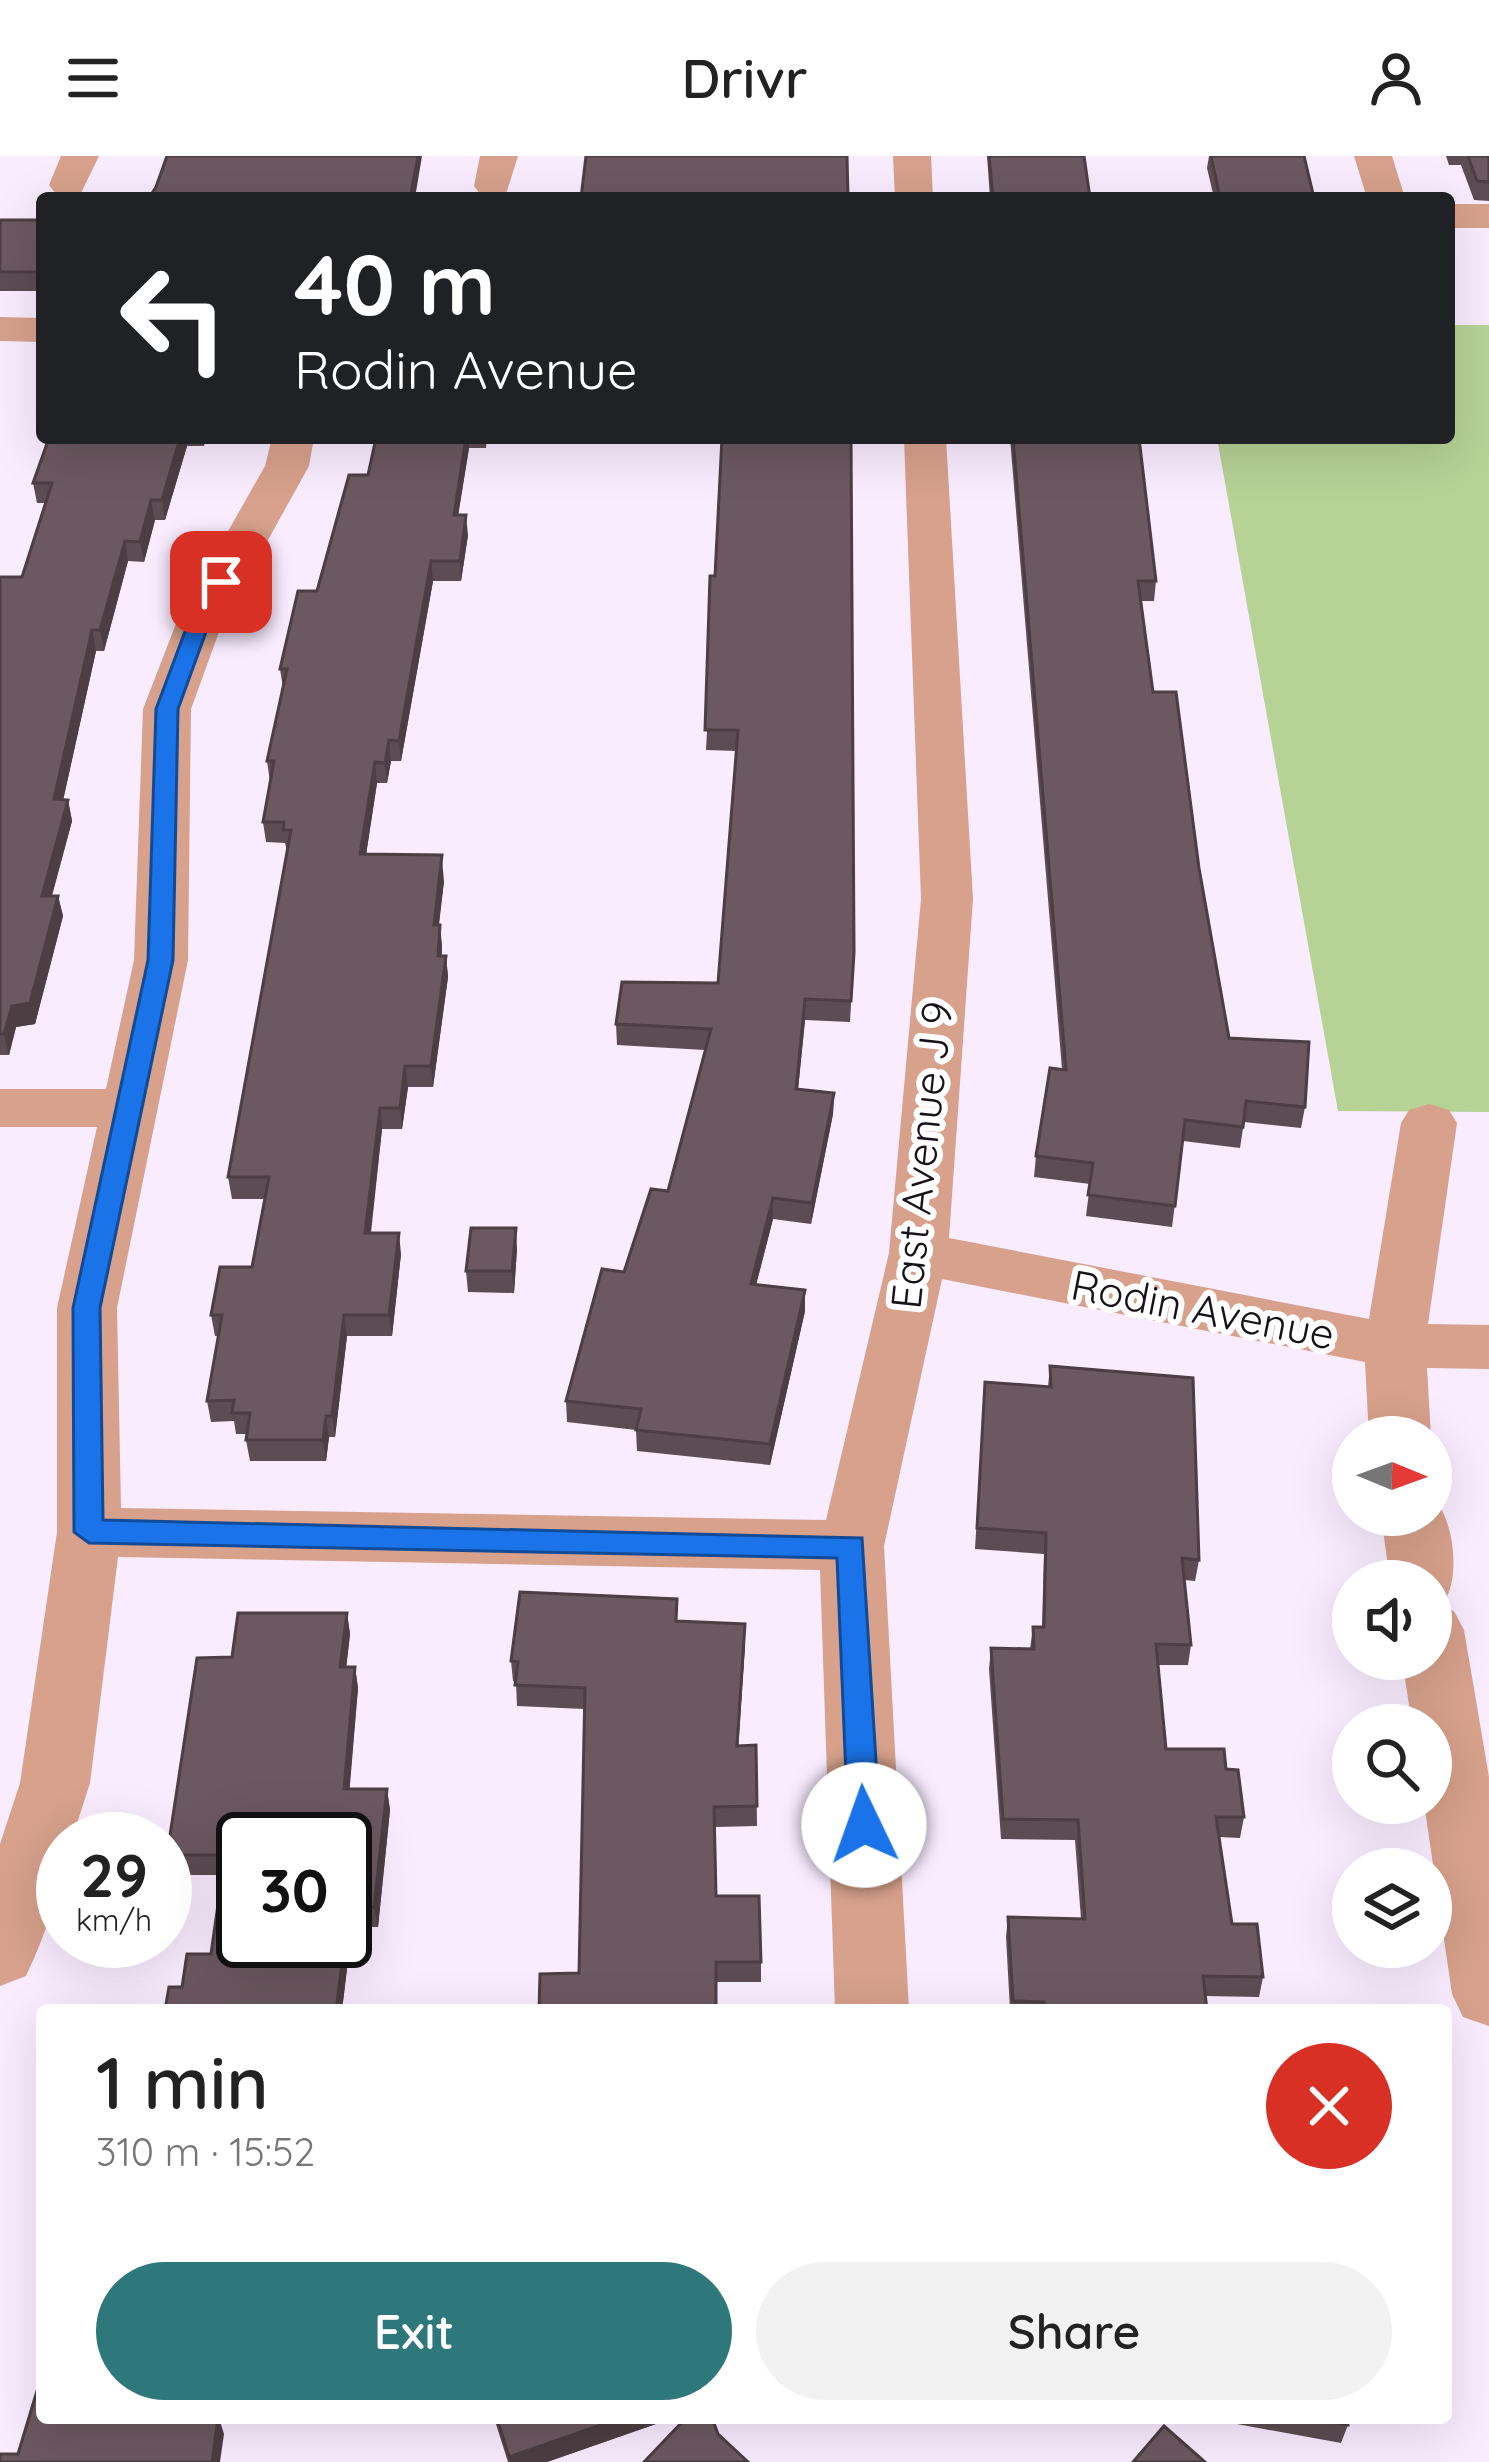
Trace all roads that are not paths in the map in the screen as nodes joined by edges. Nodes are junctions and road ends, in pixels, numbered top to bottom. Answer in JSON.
{"nodes":[{"id":1,"x":912,"y":156,"type":"edge"},
{"id":2,"x":1373,"y":156,"type":"edge"},
{"id":3,"x":914,"y":192,"type":"edge"},
{"id":4,"x":1384,"y":192,"type":"edge"},
{"id":5,"x":1455,"y":216,"type":"edge"},
{"id":6,"x":1489,"y":216,"type":"edge"},
{"id":7,"x":0,"y":329,"type":"edge"},
{"id":8,"x":36,"y":330,"type":"edge"},
{"id":9,"x":292,"y":444,"type":"edge"},
{"id":10,"x":926,"y":444,"type":"edge"},
{"id":11,"x":0,"y":1108,"type":"edge"},
{"id":12,"x":131,"y":1108,"type":"junction"},
{"id":13,"x":1429,"y":1123,"type":"dead end"},
{"id":14,"x":918,"y":1253,"type":"junction"},
{"id":15,"x":1395,"y":1346,"type":"junction"},
{"id":16,"x":1489,"y":1347,"type":"edge"},
{"id":17,"x":1399,"y":1416,"type":"edge"},
{"id":18,"x":89,"y":1532,"type":"junction"},
{"id":19,"x":852,"y":1546,"type":"junction"},
{"id":20,"x":1439,"y":1680,"type":"edge"},
{"id":21,"x":0,"y":1954,"type":"edge"},
{"id":22,"x":1489,"y":1994,"type":"edge"},
{"id":23,"x":872,"y":2004,"type":"edge"}],
"edges":[{"from":1,"to":3,"type":"street"},
{"from":2,"to":4,"type":"street"},
{"from":5,"to":6,"type":"street"},
{"from":7,"to":8,"type":"street"},
{"from":9,"to":12,"type":"street"},
{"from":10,"to":14,"type":"street","name":"East Avenue J 9"},
{"from":11,"to":12,"type":"street"},
{"from":12,"to":18,"type":"street"},
{"from":13,"to":15,"type":"street"},
{"from":14,"to":15,"type":"street","name":"Rodin Avenue"},
{"from":14,"to":19,"type":"street","name":"East Avenue J 9"},
{"from":15,"to":16,"type":"street","name":"Rodin Avenue"},
{"from":15,"to":17,"type":"street"},
{"from":18,"to":19,"type":"street"},
{"from":18,"to":21,"type":"street"},
{"from":19,"to":23,"type":"street","name":"East Avenue J 9"},
{"from":20,"to":22,"type":"street"}]}
